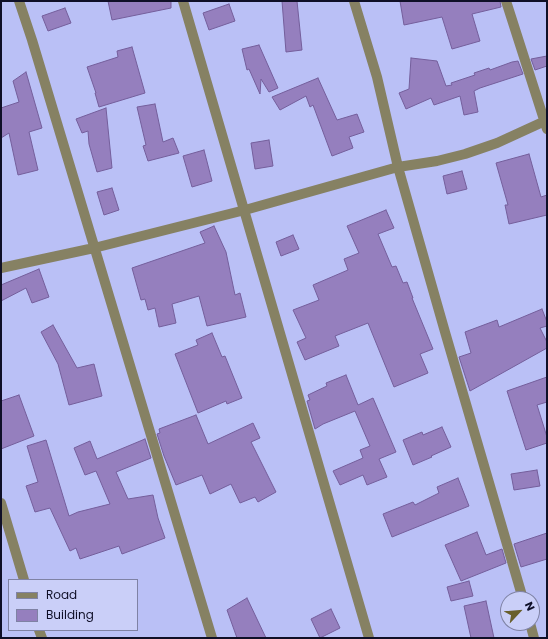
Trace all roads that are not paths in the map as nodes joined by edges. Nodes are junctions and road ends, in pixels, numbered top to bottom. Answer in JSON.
{"nodes":[{"id":1,"x":18,"y":1,"type":"edge"},
{"id":2,"x":183,"y":1,"type":"edge"},
{"id":3,"x":354,"y":1,"type":"edge"},
{"id":4,"x":506,"y":1,"type":"edge"},
{"id":5,"x":546,"y":124,"type":"edge"},
{"id":6,"x":398,"y":167,"type":"junction"},
{"id":7,"x":245,"y":210,"type":"junction"},
{"id":8,"x":94,"y":248,"type":"junction"},
{"id":9,"x":1,"y":268,"type":"edge"},
{"id":10,"x":1,"y":503,"type":"edge"},
{"id":11,"x":24,"y":579,"type":"edge"},
{"id":12,"x":521,"y":591,"type":"edge"},
{"id":13,"x":212,"y":638,"type":"edge"},
{"id":14,"x":369,"y":638,"type":"edge"}],
"edges":[{"from":1,"to":8,"type":"street"},
{"from":2,"to":7,"type":"street"},
{"from":3,"to":6,"type":"street"},
{"from":4,"to":5,"type":"street"},
{"from":5,"to":6,"type":"street"},
{"from":6,"to":7,"type":"street"},
{"from":6,"to":12,"type":"street"},
{"from":7,"to":8,"type":"street"},
{"from":7,"to":14,"type":"street"},
{"from":8,"to":9,"type":"street"},
{"from":8,"to":13,"type":"street"},
{"from":10,"to":11,"type":"street"}]}
